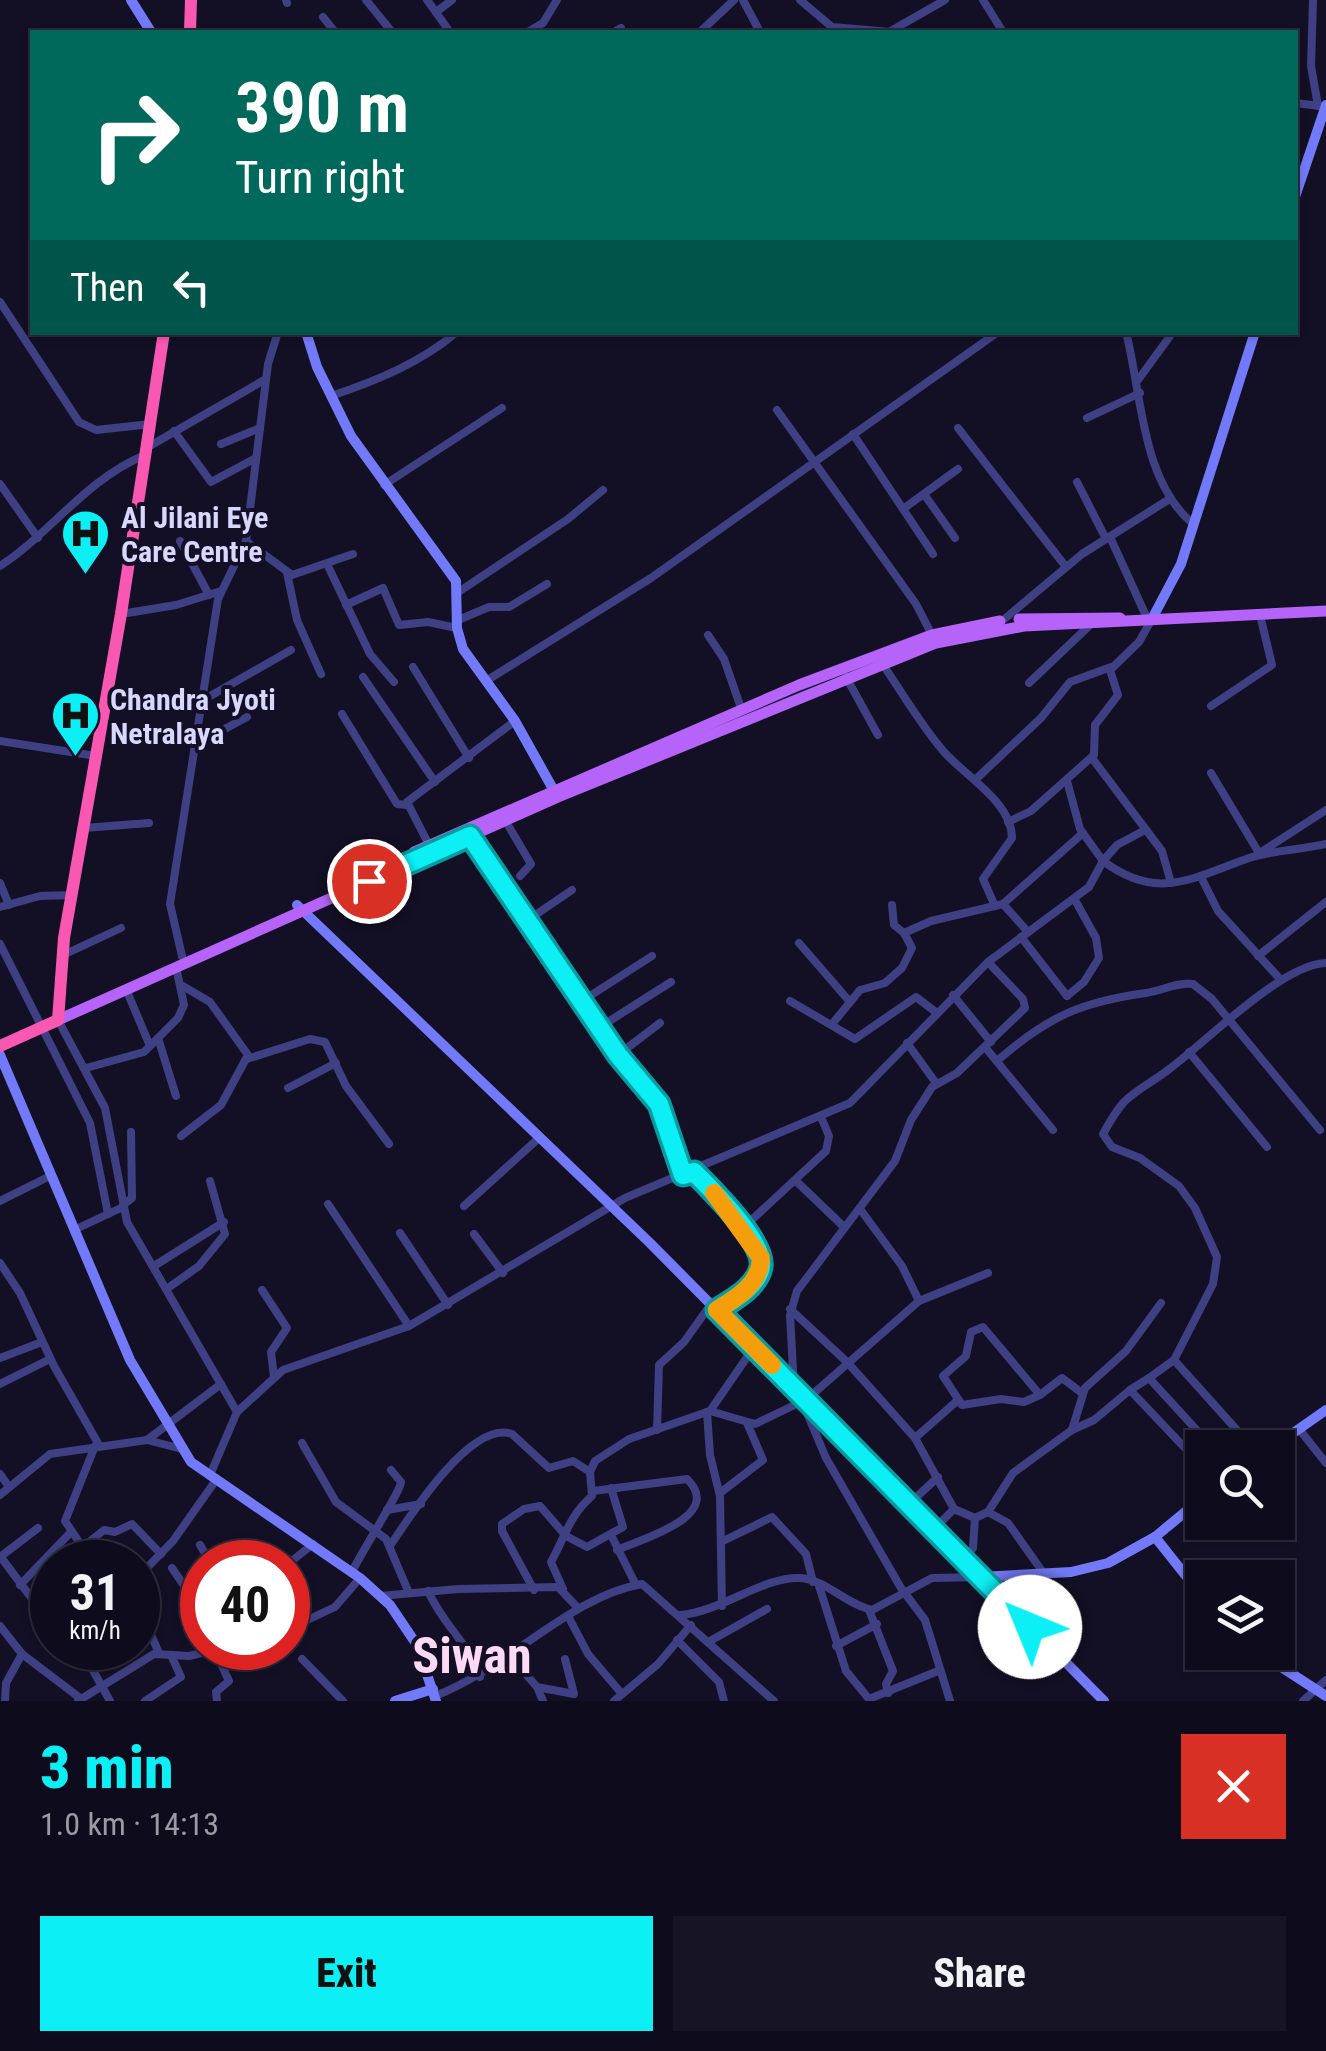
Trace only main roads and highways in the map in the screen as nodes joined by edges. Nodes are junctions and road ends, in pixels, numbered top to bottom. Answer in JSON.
{"nodes":[{"id":1,"x":191,"y":0,"type":"edge"},
{"id":2,"x":190,"y":30,"type":"edge"},
{"id":3,"x":164,"y":335,"type":"edge"},
{"id":4,"x":1326,"y":611,"type":"edge"},
{"id":5,"x":1124,"y":619,"type":"junction"},
{"id":6,"x":555,"y":793,"type":"junction"},
{"id":7,"x":300,"y":908,"type":"junction"},
{"id":8,"x":179,"y":962,"type":"junction"},
{"id":9,"x":58,"y":1016,"type":"junction"},
{"id":10,"x":39,"y":1025,"type":"junction"},
{"id":11,"x":0,"y":1038,"type":"edge"},
{"id":12,"x":0,"y":1046,"type":"edge"}],
"edges":[{"from":1,"to":2,"type":"highway"},
{"from":3,"to":9,"type":"highway"},
{"from":4,"to":5,"type":"main road"},
{"from":5,"to":6,"type":"main road"},
{"from":5,"to":6,"type":"main road"},
{"from":6,"to":7,"type":"main road"},
{"from":6,"to":7,"type":"main road"},
{"from":7,"to":8,"type":"main road"},
{"from":8,"to":9,"type":"main road"},
{"from":8,"to":9,"type":"main road"},
{"from":9,"to":10,"type":"highway"},
{"from":10,"to":11,"type":"highway"},
{"from":10,"to":12,"type":"highway"}]}
